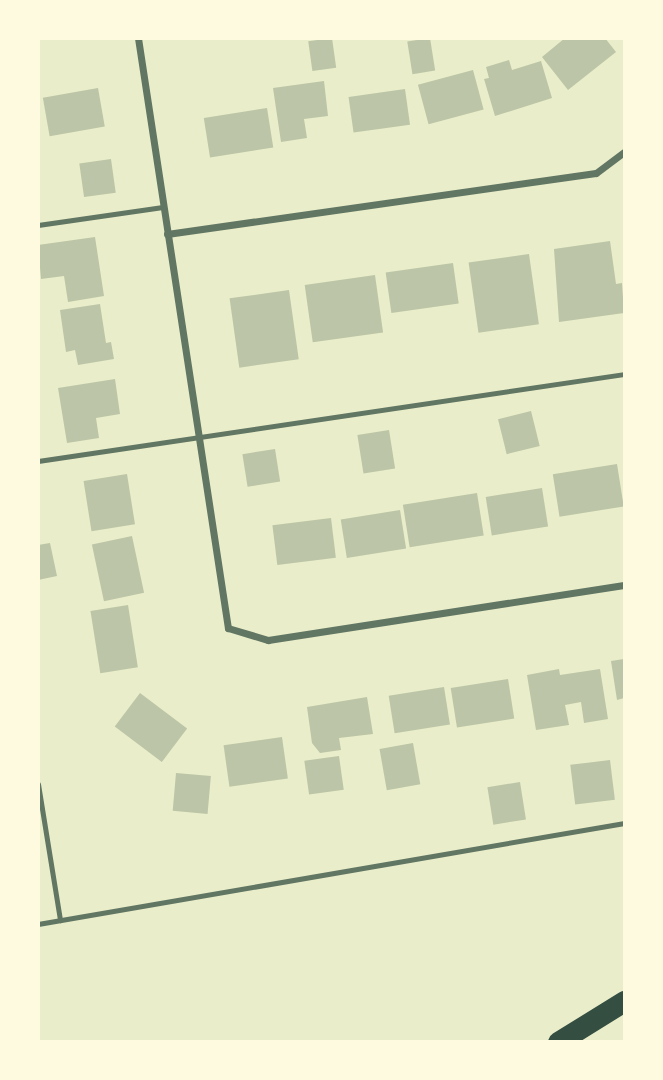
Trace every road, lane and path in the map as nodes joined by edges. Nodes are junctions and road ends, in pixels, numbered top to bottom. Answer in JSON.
{"nodes":[{"id":1,"x":138,"y":38,"type":"edge"},
{"id":2,"x":625,"y":152,"type":"edge"},
{"id":3,"x":163,"y":207,"type":"junction"},
{"id":4,"x":38,"y":225,"type":"edge"},
{"id":5,"x":167,"y":234,"type":"junction"},
{"id":6,"x":625,"y":374,"type":"edge"},
{"id":7,"x":198,"y":438,"type":"junction"},
{"id":8,"x":38,"y":461,"type":"edge"},
{"id":9,"x":625,"y":585,"type":"edge"},
{"id":10,"x":38,"y":784,"type":"edge"},
{"id":11,"x":625,"y":823,"type":"edge"},
{"id":12,"x":60,"y":920,"type":"junction"},
{"id":13,"x":38,"y":924,"type":"edge"},
{"id":14,"x":625,"y":1000,"type":"edge"},
{"id":15,"x":558,"y":1041,"type":"edge"}],
"edges":[{"from":1,"to":3,"type":"street"},
{"from":2,"to":5,"type":"street"},
{"from":3,"to":4,"type":"lane"},
{"from":3,"to":5,"type":"street"},
{"from":5,"to":7,"type":"street"},
{"from":6,"to":7,"type":"lane"},
{"from":7,"to":8,"type":"lane"},
{"from":7,"to":9,"type":"street"},
{"from":10,"to":12,"type":"lane"},
{"from":11,"to":12,"type":"lane"},
{"from":12,"to":13,"type":"lane"},
{"from":14,"to":15,"type":"highway"}]}
